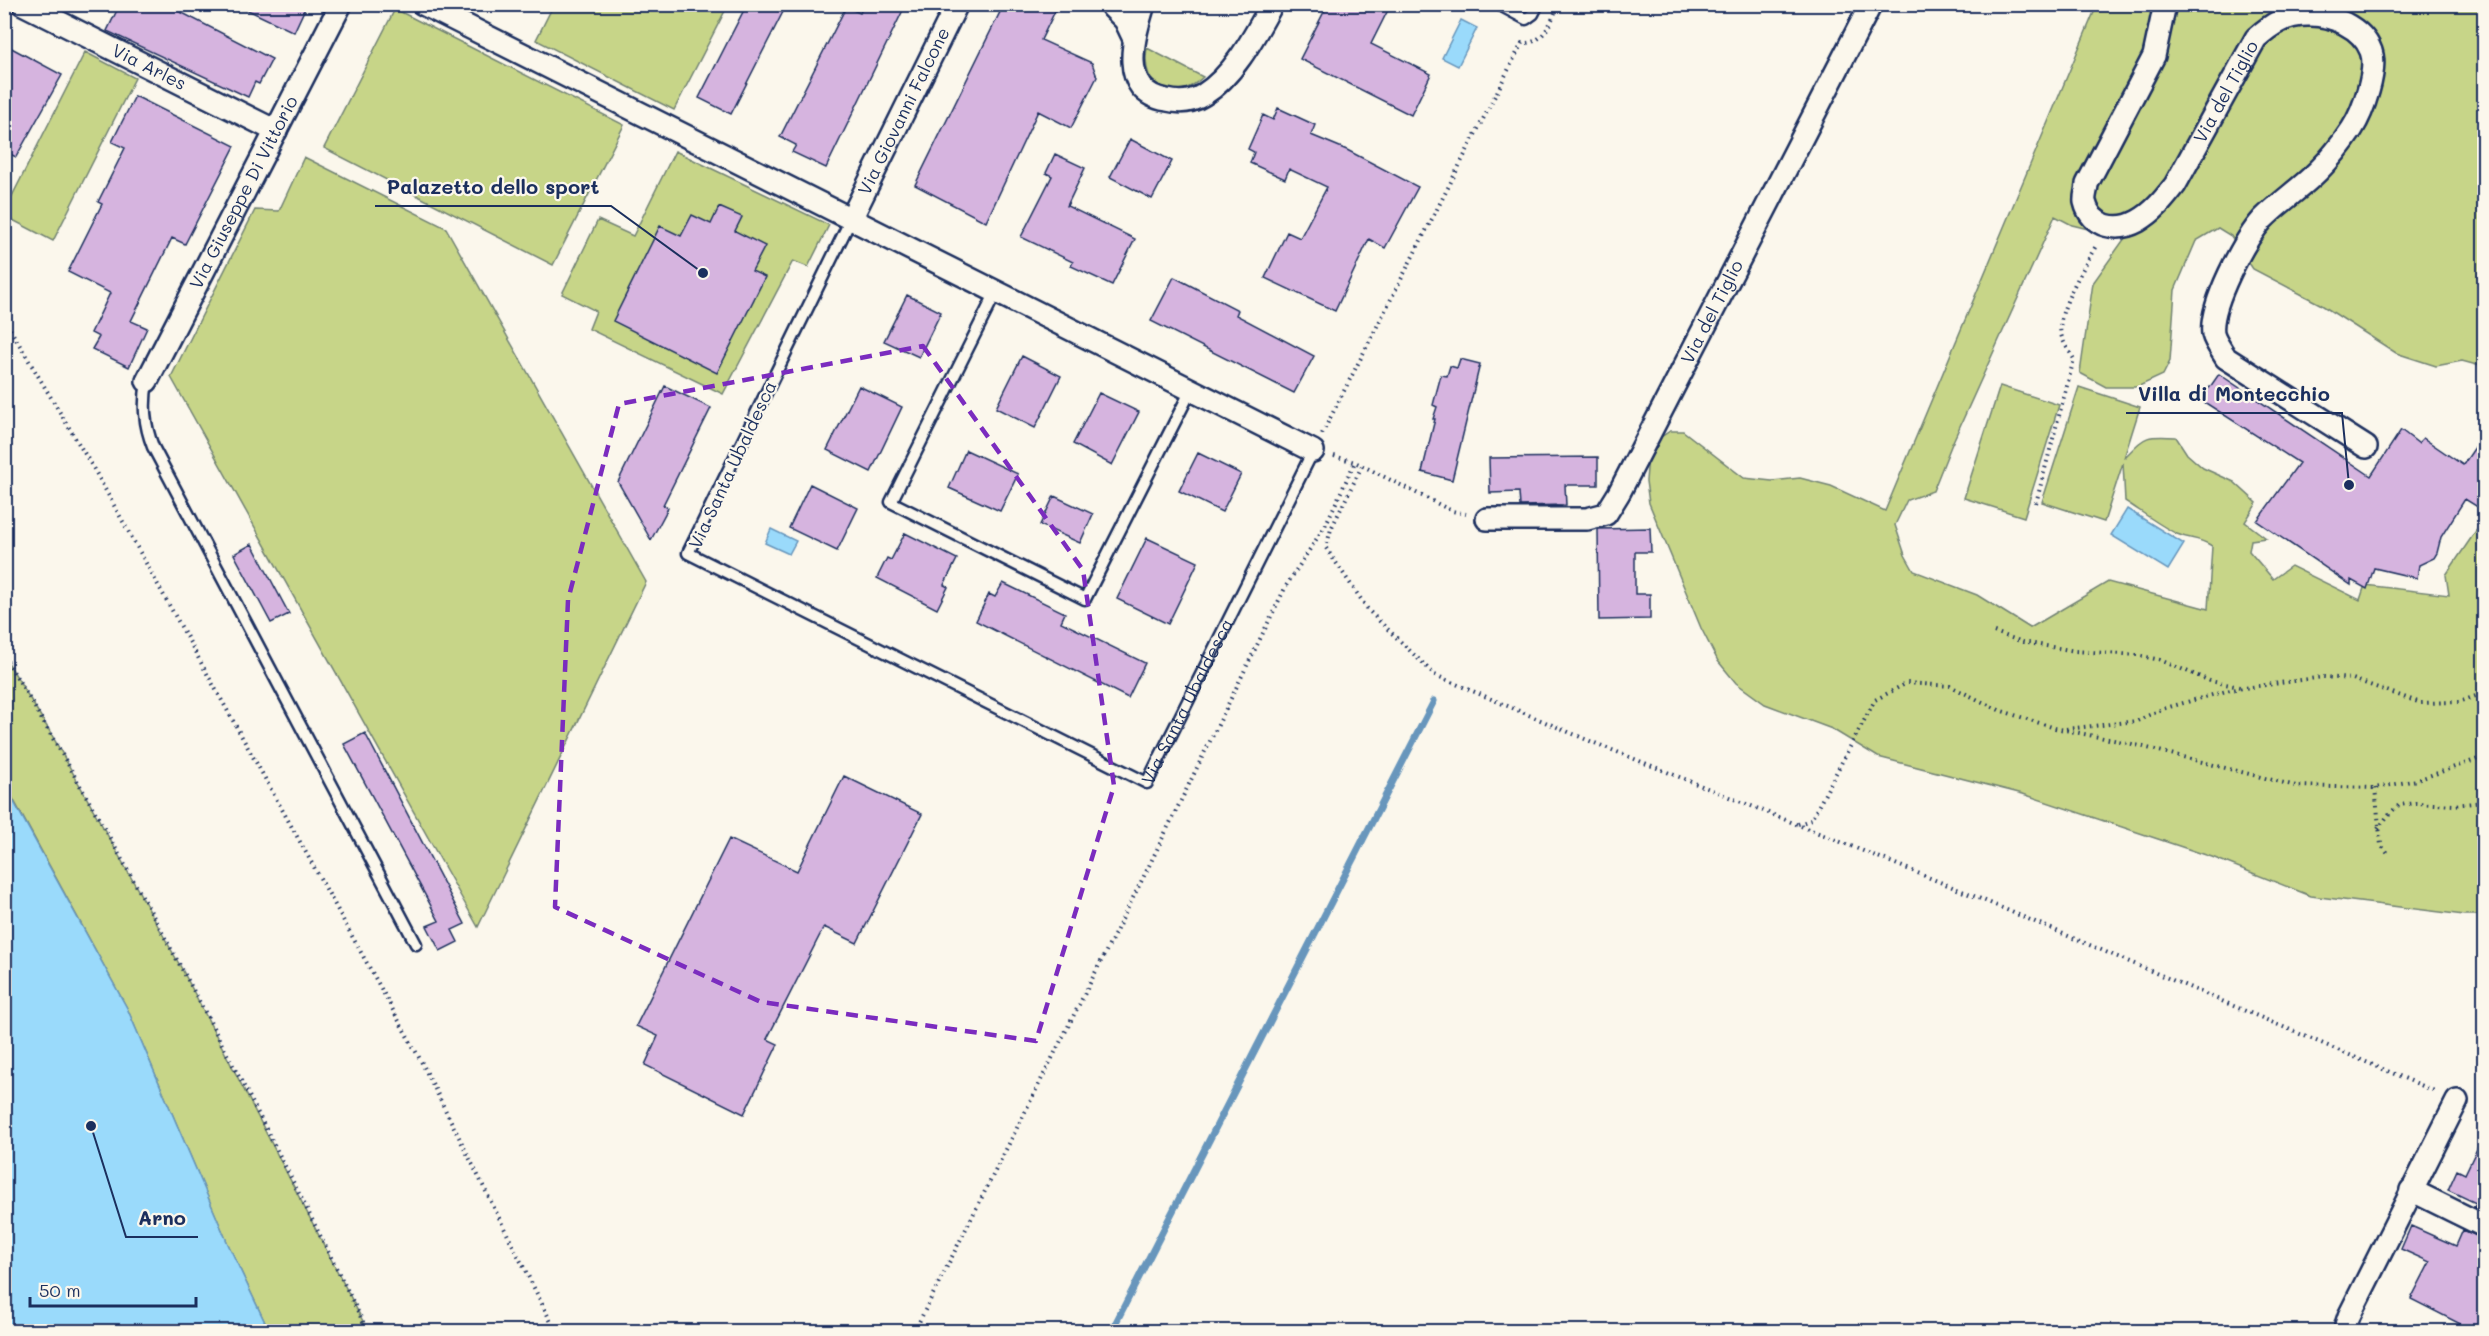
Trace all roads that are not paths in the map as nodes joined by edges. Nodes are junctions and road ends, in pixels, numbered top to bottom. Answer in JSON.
{"nodes":[{"id":1,"x":23,"y":4,"type":"edge"},
{"id":2,"x":341,"y":4,"type":"edge"},
{"id":3,"x":423,"y":4,"type":"edge"},
{"id":4,"x":957,"y":4,"type":"edge"},
{"id":5,"x":1144,"y":4,"type":"edge"},
{"id":6,"x":1272,"y":4,"type":"edge"},
{"id":7,"x":1498,"y":4,"type":"edge"},
{"id":8,"x":1538,"y":4,"type":"edge"},
{"id":9,"x":1871,"y":4,"type":"edge"},
{"id":10,"x":2165,"y":4,"type":"edge"},
{"id":11,"x":1114,"y":5,"type":"edge"},
{"id":12,"x":1134,"y":39,"type":"junction"},
{"id":13,"x":276,"y":131,"type":"junction"},
{"id":14,"x":851,"y":219,"type":"junction"},
{"id":15,"x":996,"y":292,"type":"junction"},
{"id":16,"x":147,"y":381,"type":"joint"},
{"id":17,"x":1191,"y":390,"type":"junction"},
{"id":18,"x":2366,"y":447,"type":"dead end"},
{"id":19,"x":1313,"y":451,"type":"joint"},
{"id":20,"x":1487,"y":519,"type":"road end"},
{"id":21,"x":416,"y":944,"type":"dead end"},
{"id":22,"x":2457,"y":1101,"type":"road end"},
{"id":23,"x":2411,"y":1190,"type":"junction"},
{"id":24,"x":2484,"y":1226,"type":"edge"},
{"id":25,"x":2348,"y":1332,"type":"edge"}],
"edges":[{"from":1,"to":13,"type":"street","name":"Via Arles"},
{"from":2,"to":13,"type":"street","name":"Via Giuseppe Di Vittorio"},
{"from":3,"to":14,"type":"street"},
{"from":4,"to":14,"type":"street","name":"Via Giovanni Falcone"},
{"from":5,"to":12,"type":"street"},
{"from":6,"to":12,"type":"street"},
{"from":7,"to":8,"type":"lane"},
{"from":9,"to":20,"type":"street","name":"Via del Tiglio"},
{"from":10,"to":18,"type":"street","name":"Via del Tiglio"},
{"from":11,"to":12,"type":"street"},
{"from":13,"to":16,"type":"street","name":"Via Giuseppe Di Vittorio"},
{"from":14,"to":15,"type":"street"},
{"from":14,"to":19,"type":"lane","name":"Via Santa Ubaldesca"},
{"from":15,"to":17,"type":"street"},
{"from":15,"to":17,"type":"lane"},
{"from":16,"to":21,"type":"lane"},
{"from":17,"to":19,"type":"street"},
{"from":22,"to":23,"type":"street"},
{"from":23,"to":24,"type":"street"},
{"from":23,"to":25,"type":"street"}]}
